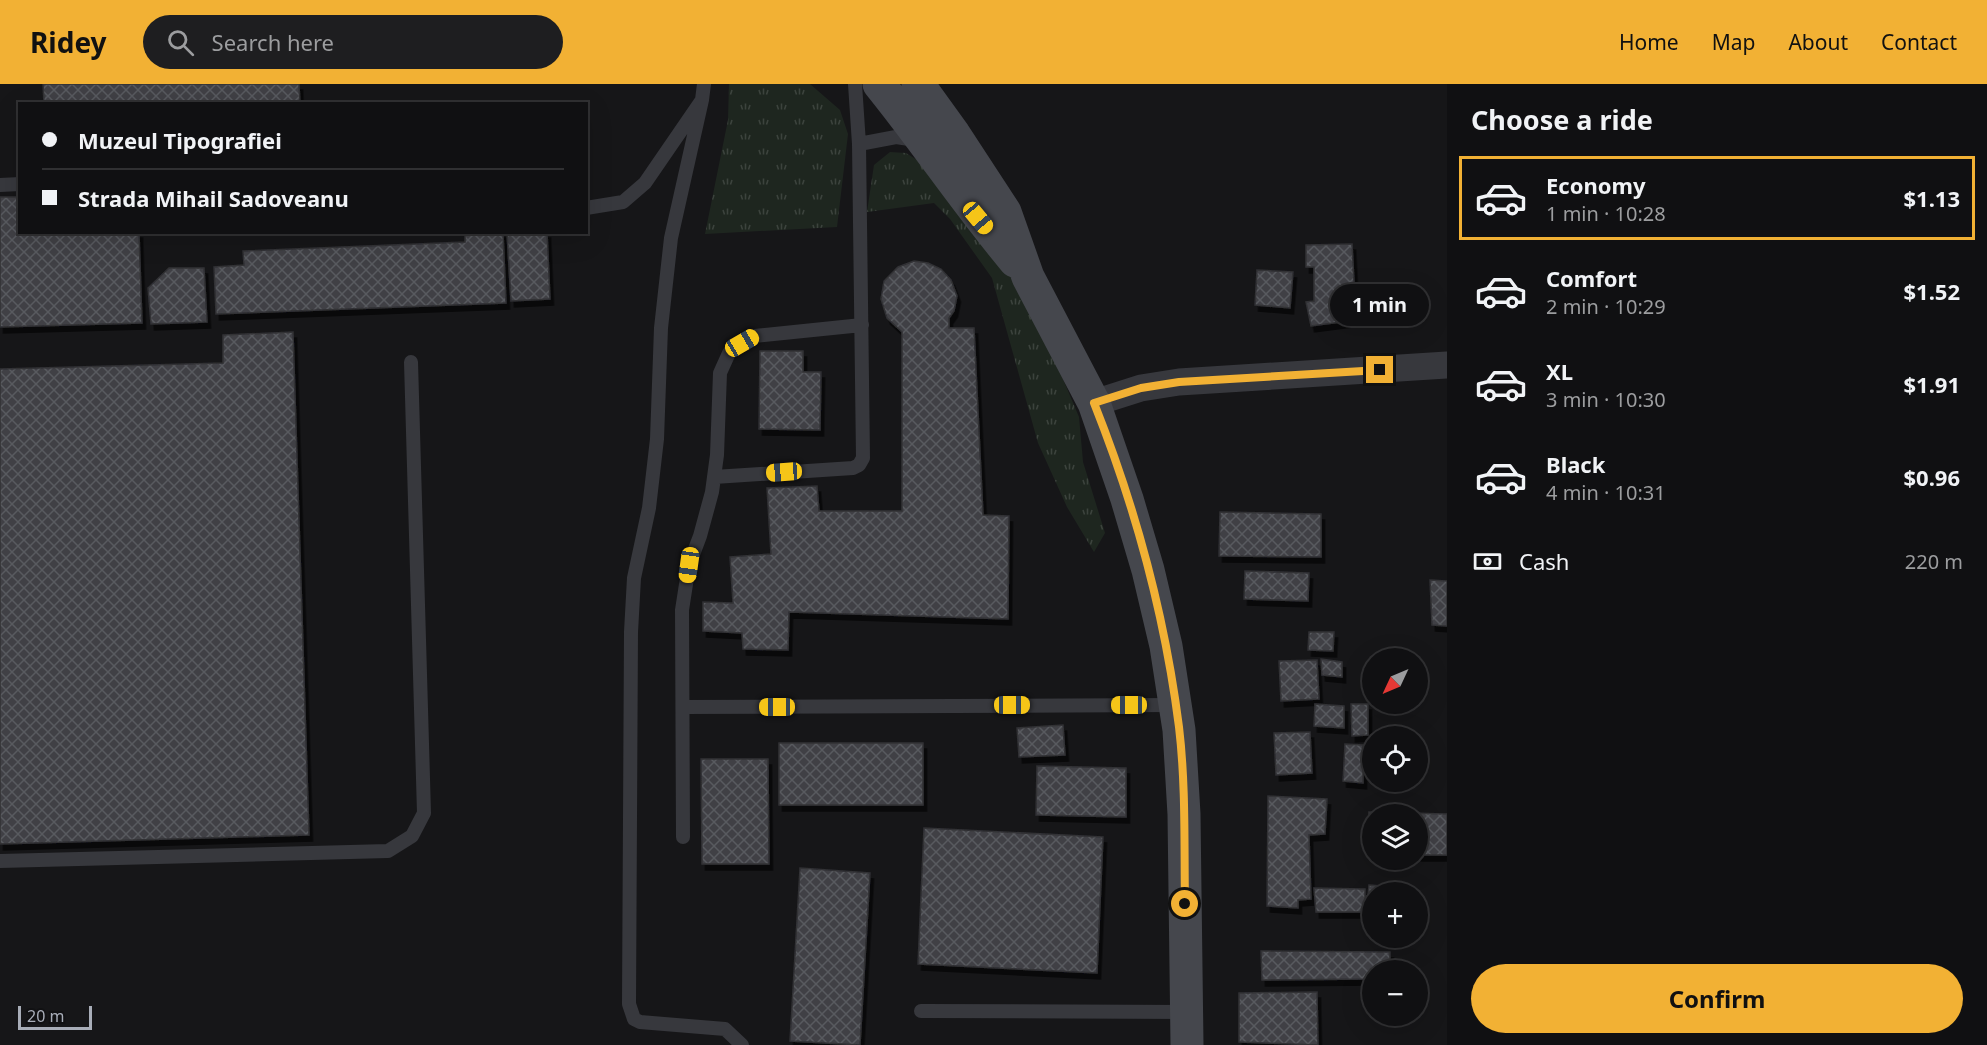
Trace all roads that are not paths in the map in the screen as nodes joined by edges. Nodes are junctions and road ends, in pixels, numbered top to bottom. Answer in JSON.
{"nodes":[{"id":1,"x":704,"y":84,"type":"edge"},
{"id":2,"x":855,"y":84,"type":"edge"},
{"id":3,"x":879,"y":84,"type":"edge"},
{"id":4,"x":918,"y":84,"type":"edge"},
{"id":5,"x":702,"y":100,"type":"junction"},
{"id":6,"x":925,"y":141,"type":"junction"},
{"id":7,"x":859,"y":144,"type":"junction"},
{"id":8,"x":18,"y":184,"type":"edge"},
{"id":9,"x":0,"y":185,"type":"edge"},
{"id":10,"x":588,"y":208,"type":"edge"},
{"id":11,"x":1028,"y":277,"type":"junction"},
{"id":12,"x":862,"y":326,"type":"junction"},
{"id":13,"x":411,"y":362,"type":"dead end"},
{"id":14,"x":1447,"y":366,"type":"edge"},
{"id":15,"x":1094,"y":403,"type":"junction"},
{"id":16,"x":714,"y":477,"type":"junction"},
{"id":17,"x":1176,"y":705,"type":"junction"},
{"id":18,"x":683,"y":707,"type":"junction"},
{"id":19,"x":683,"y":837,"type":"dead end"},
{"id":20,"x":0,"y":861,"type":"edge"},
{"id":21,"x":921,"y":1011,"type":"dead end"},
{"id":22,"x":1187,"y":1012,"type":"junction"},
{"id":23,"x":742,"y":1045,"type":"edge"},
{"id":24,"x":1187,"y":1045,"type":"edge"}],
"edges":[{"from":1,"to":5,"type":"lane"},
{"from":2,"to":7,"type":"lane"},
{"from":3,"to":6,"type":"main road"},
{"from":4,"to":11,"type":"main road"},
{"from":5,"to":10,"type":"lane"},
{"from":5,"to":23,"type":"lane"},
{"from":6,"to":7,"type":"lane"},
{"from":6,"to":11,"type":"main road"},
{"from":7,"to":12,"type":"lane"},
{"from":8,"to":9,"type":"lane"},
{"from":11,"to":15,"type":"main road"},
{"from":12,"to":16,"type":"lane"},
{"from":12,"to":16,"type":"lane"},
{"from":13,"to":20,"type":"lane"},
{"from":14,"to":15,"type":"street"},
{"from":15,"to":17,"type":"main road"},
{"from":16,"to":18,"type":"lane"},
{"from":17,"to":18,"type":"lane"},
{"from":17,"to":22,"type":"main road"},
{"from":18,"to":19,"type":"lane"},
{"from":21,"to":22,"type":"lane"},
{"from":22,"to":24,"type":"main road"}]}
